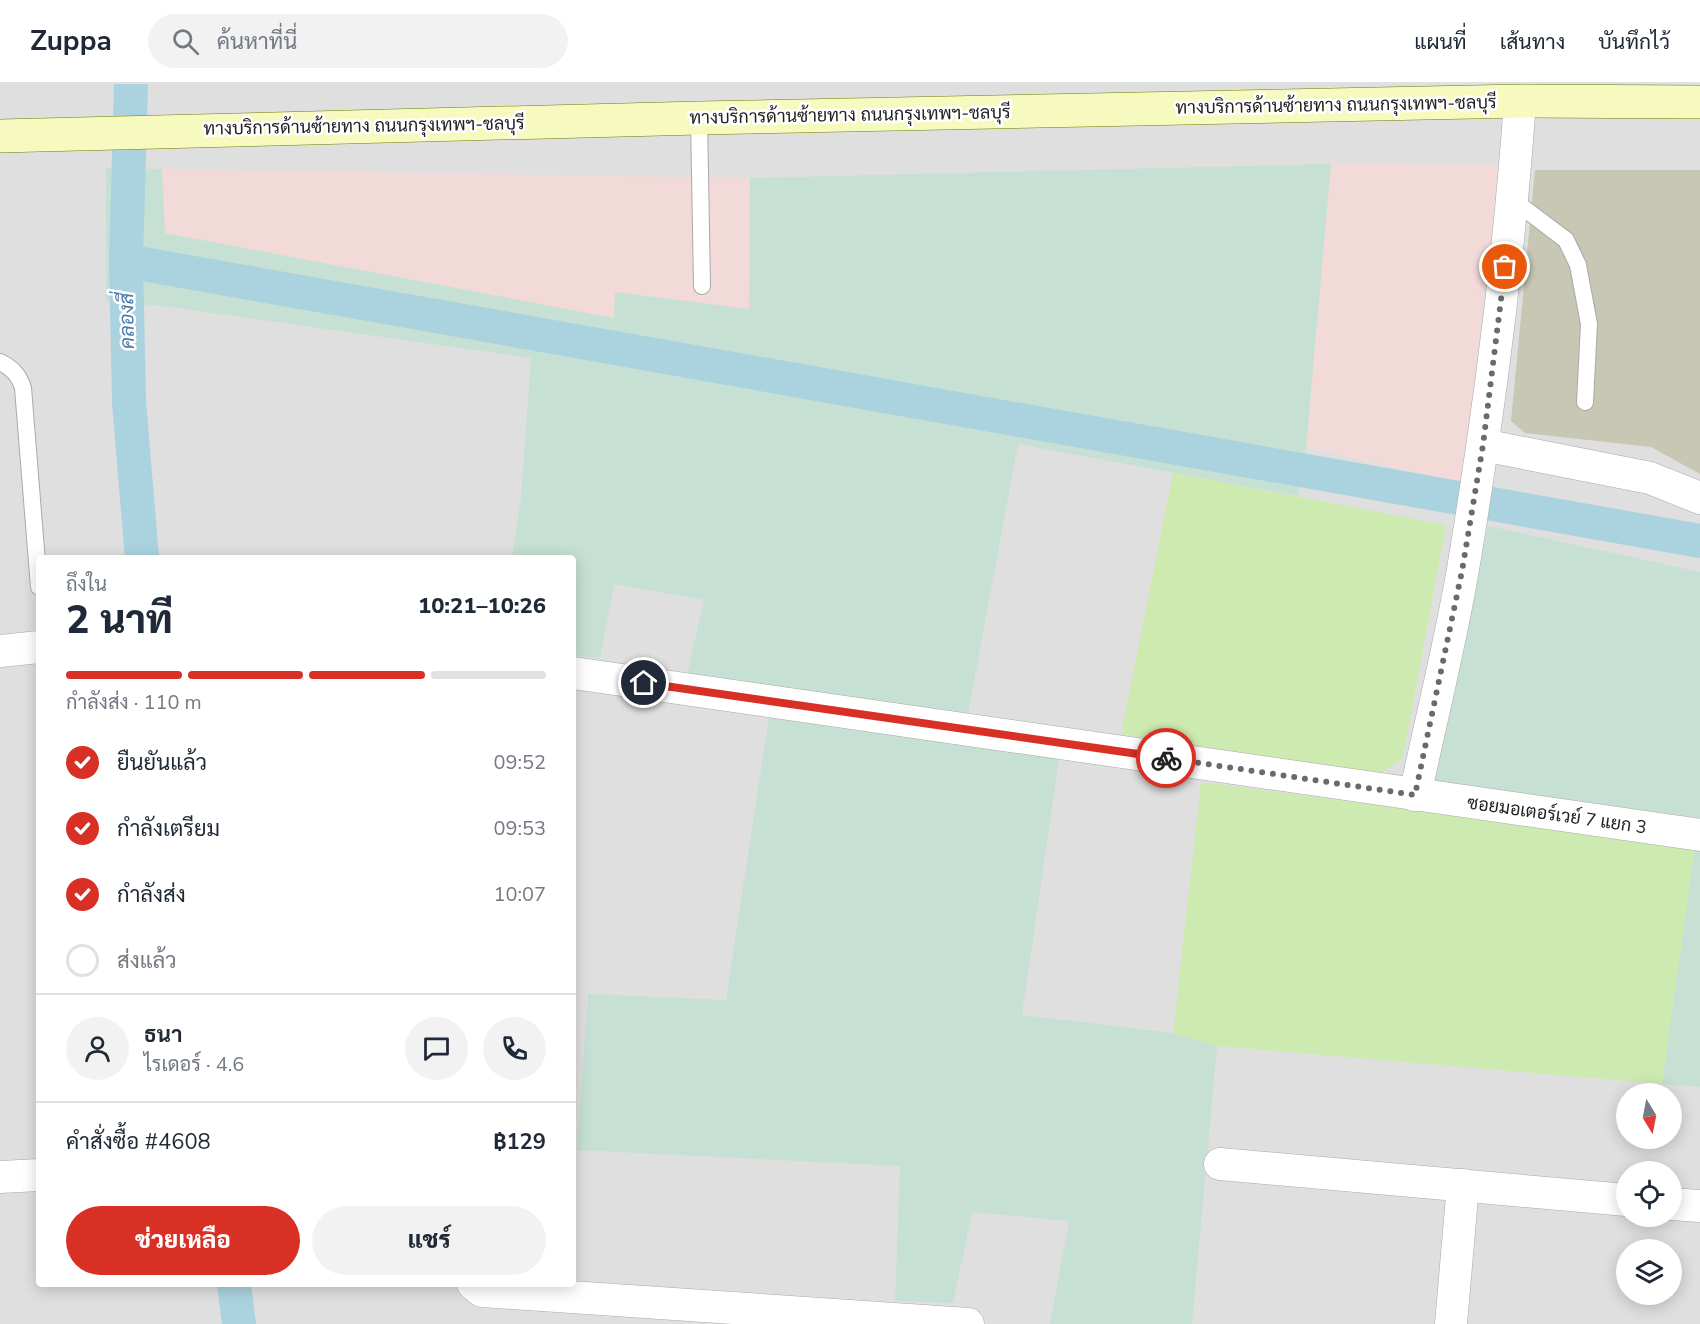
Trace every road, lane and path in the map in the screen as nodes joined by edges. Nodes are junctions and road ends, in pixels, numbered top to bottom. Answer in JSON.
{"nodes":[{"id":1,"x":1520,"y":101,"type":"junction"},
{"id":2,"x":1700,"y":102,"type":"edge"},
{"id":3,"x":699,"y":118,"type":"junction"},
{"id":4,"x":0,"y":136,"type":"edge"},
{"id":5,"x":1513,"y":200,"type":"junction"},
{"id":6,"x":702,"y":286,"type":"dead end"},
{"id":7,"x":0,"y":362,"type":"edge"},
{"id":8,"x":1585,"y":402,"type":"dead end"},
{"id":9,"x":1481,"y":454,"type":"junction"},
{"id":10,"x":1700,"y":498,"type":"edge"},
{"id":11,"x":36,"y":555,"type":"edge"},
{"id":12,"x":36,"y":647,"type":"edge"},
{"id":13,"x":0,"y":651,"type":"edge"},
{"id":14,"x":576,"y":673,"type":"edge"},
{"id":15,"x":1415,"y":795,"type":"junction"},
{"id":16,"x":1700,"y":835,"type":"edge"},
{"id":17,"x":1220,"y":1164,"type":"dead end"},
{"id":18,"x":36,"y":1175,"type":"edge"},
{"id":19,"x":0,"y":1177,"type":"edge"},
{"id":20,"x":1463,"y":1185,"type":"junction"},
{"id":21,"x":1616,"y":1199,"type":"edge"},
{"id":22,"x":1682,"y":1204,"type":"edge"},
{"id":23,"x":1700,"y":1206,"type":"edge"},
{"id":24,"x":476,"y":1287,"type":"edge"},
{"id":25,"x":968,"y":1324,"type":"edge"},
{"id":26,"x":1450,"y":1324,"type":"edge"}],
"edges":[{"from":1,"to":2,"type":"main road","name":"ทางบริการด้านซ้ายทาง ถนนกรุงเทพฯ-ชลบุรี"},
{"from":1,"to":3,"type":"main road","name":"ทางบริการด้านซ้ายทาง ถนนกรุงเทพฯ-ชลบุรี"},
{"from":1,"to":5,"type":"street"},
{"from":3,"to":4,"type":"main road","name":"ทางบริการด้านซ้ายทาง ถนนกรุงเทพฯ-ชลบุรี"},
{"from":3,"to":6,"type":"lane"},
{"from":5,"to":8,"type":"lane"},
{"from":5,"to":9,"type":"street"},
{"from":7,"to":11,"type":"lane"},
{"from":9,"to":10,"type":"street"},
{"from":9,"to":15,"type":"street"},
{"from":12,"to":13,"type":"street"},
{"from":14,"to":15,"type":"street","name":"ซอยมอเตอร์เวย์ 7 แยก 3"},
{"from":15,"to":16,"type":"street","name":"ซอยมอเตอร์เวย์ 7 แยก 3"},
{"from":17,"to":20,"type":"street"},
{"from":18,"to":19,"type":"street"},
{"from":20,"to":21,"type":"street"},
{"from":20,"to":26,"type":"street"},
{"from":22,"to":23,"type":"street"},
{"from":24,"to":25,"type":"street"}]}
